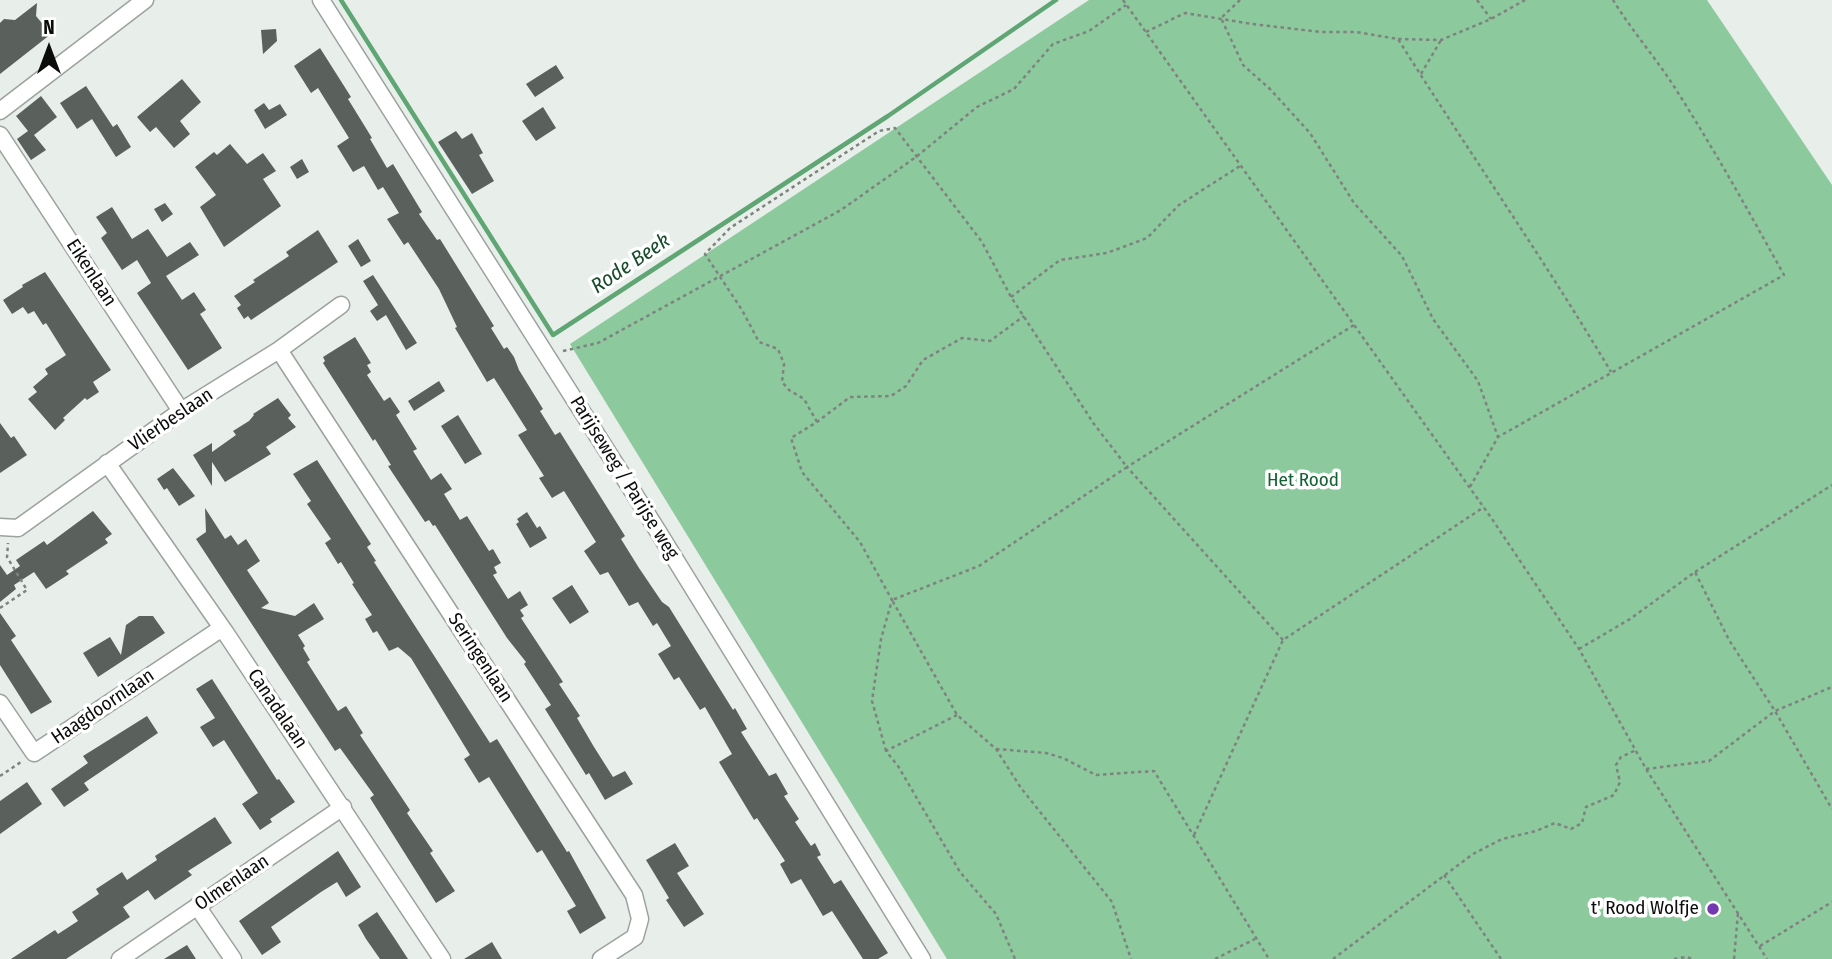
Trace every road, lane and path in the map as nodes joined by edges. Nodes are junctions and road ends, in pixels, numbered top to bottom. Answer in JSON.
{"nodes":[{"id":1,"x":145,"y":0,"type":"edge"},
{"id":2,"x":321,"y":0,"type":"edge"},
{"id":3,"x":1123,"y":0,"type":"edge"},
{"id":4,"x":1240,"y":0,"type":"edge"},
{"id":5,"x":1477,"y":0,"type":"edge"},
{"id":6,"x":1525,"y":0,"type":"edge"},
{"id":7,"x":1613,"y":0,"type":"edge"},
{"id":8,"x":1126,"y":5,"type":"junction"},
{"id":9,"x":1221,"y":18,"type":"junction"},
{"id":10,"x":1490,"y":19,"type":"junction"},
{"id":11,"x":1146,"y":32,"type":"junction"},
{"id":12,"x":1398,"y":39,"type":"junction"},
{"id":13,"x":1441,"y":40,"type":"junction"},
{"id":14,"x":1420,"y":75,"type":"junction"},
{"id":15,"x":0,"y":111,"type":"edge"},
{"id":16,"x":0,"y":135,"type":"edge"},
{"id":17,"x":916,"y":157,"type":"junction"},
{"id":18,"x":1241,"y":166,"type":"junction"},
{"id":19,"x":719,"y":277,"type":"junction"},
{"id":20,"x":1011,"y":297,"type":"junction"},
{"id":21,"x":341,"y":306,"type":"dead end"},
{"id":22,"x":1024,"y":316,"type":"junction"},
{"id":23,"x":1354,"y":325,"type":"junction"},
{"id":24,"x":279,"y":350,"type":"junction"},
{"id":25,"x":547,"y":355,"type":"junction"},
{"id":26,"x":1611,"y":373,"type":"junction"},
{"id":27,"x":181,"y":411,"type":"junction"},
{"id":28,"x":817,"y":422,"type":"junction"},
{"id":29,"x":1498,"y":437,"type":"junction"},
{"id":30,"x":107,"y":463,"type":"junction"},
{"id":31,"x":1127,"y":467,"type":"junction"},
{"id":32,"x":1832,"y":485,"type":"edge"},
{"id":33,"x":1469,"y":487,"type":"junction"},
{"id":34,"x":1484,"y":508,"type":"junction"},
{"id":35,"x":5,"y":527,"type":"edge"},
{"id":36,"x":1695,"y":572,"type":"junction"},
{"id":37,"x":892,"y":600,"type":"junction"},
{"id":38,"x":0,"y":608,"type":"edge"},
{"id":39,"x":222,"y":628,"type":"junction"},
{"id":40,"x":1283,"y":640,"type":"junction"},
{"id":41,"x":1579,"y":649,"type":"junction"},
{"id":42,"x":1832,"y":687,"type":"edge"},
{"id":43,"x":0,"y":703,"type":"edge"},
{"id":44,"x":1775,"y":711,"type":"junction"},
{"id":45,"x":957,"y":715,"type":"junction"},
{"id":46,"x":996,"y":749,"type":"junction"},
{"id":47,"x":1636,"y":750,"type":"junction"},
{"id":48,"x":886,"y":751,"type":"junction"},
{"id":49,"x":34,"y":753,"type":"junction"},
{"id":50,"x":1646,"y":769,"type":"junction"},
{"id":51,"x":0,"y":776,"type":"edge"},
{"id":52,"x":343,"y":807,"type":"junction"},
{"id":53,"x":1832,"y":808,"type":"edge"},
{"id":54,"x":1194,"y":835,"type":"junction"},
{"id":55,"x":1444,"y":875,"type":"junction"},
{"id":56,"x":1832,"y":902,"type":"edge"},
{"id":57,"x":197,"y":906,"type":"junction"},
{"id":58,"x":1738,"y":914,"type":"junction"},
{"id":59,"x":1255,"y":939,"type":"junction"},
{"id":60,"x":1759,"y":947,"type":"junction"},
{"id":61,"x":120,"y":959,"type":"edge"},
{"id":62,"x":233,"y":959,"type":"edge"},
{"id":63,"x":442,"y":959,"type":"edge"},
{"id":64,"x":601,"y":959,"type":"edge"},
{"id":65,"x":922,"y":959,"type":"edge"},
{"id":66,"x":1015,"y":959,"type":"edge"},
{"id":67,"x":1131,"y":959,"type":"edge"},
{"id":68,"x":1215,"y":959,"type":"edge"},
{"id":69,"x":1269,"y":959,"type":"edge"},
{"id":70,"x":1333,"y":959,"type":"edge"},
{"id":71,"x":1501,"y":959,"type":"edge"},
{"id":72,"x":1674,"y":959,"type":"edge"},
{"id":73,"x":1694,"y":959,"type":"edge"},
{"id":74,"x":1734,"y":959,"type":"edge"},
{"id":75,"x":1767,"y":959,"type":"edge"}],
"edges":[{"from":1,"to":15,"type":"street"},
{"from":2,"to":25,"type":"street","name":"Parijseweg / Parijse weg"},
{"from":3,"to":8,"type":"path"},
{"from":4,"to":9,"type":"path"},
{"from":5,"to":10,"type":"path"},
{"from":6,"to":10,"type":"path"},
{"from":7,"to":26,"type":"path"},
{"from":8,"to":11,"type":"path"},
{"from":8,"to":17,"type":"path"},
{"from":9,"to":11,"type":"path"},
{"from":9,"to":12,"type":"path"},
{"from":9,"to":29,"type":"path"},
{"from":10,"to":13,"type":"path"},
{"from":11,"to":18,"type":"path"},
{"from":12,"to":13,"type":"path"},
{"from":12,"to":14,"type":"path"},
{"from":13,"to":14,"type":"path"},
{"from":14,"to":26,"type":"path"},
{"from":16,"to":27,"type":"street","name":"Eikenlaan"},
{"from":17,"to":19,"type":"path"},
{"from":17,"to":19,"type":"path"},
{"from":17,"to":20,"type":"path"},
{"from":18,"to":20,"type":"path"},
{"from":18,"to":23,"type":"path"},
{"from":19,"to":25,"type":"path"},
{"from":19,"to":28,"type":"path"},
{"from":20,"to":22,"type":"path"},
{"from":21,"to":24,"type":"street","name":"Vlierbeslaan"},
{"from":22,"to":28,"type":"path"},
{"from":22,"to":31,"type":"path"},
{"from":23,"to":31,"type":"path"},
{"from":23,"to":33,"type":"path"},
{"from":24,"to":27,"type":"street","name":"Vlierbeslaan"},
{"from":24,"to":64,"type":"street","name":"Seringenlaan"},
{"from":25,"to":65,"type":"street","name":"Parijseweg / Parijse weg"},
{"from":26,"to":29,"type":"path"},
{"from":27,"to":30,"type":"street","name":"Vlierbeslaan"},
{"from":28,"to":37,"type":"path"},
{"from":29,"to":33,"type":"path"},
{"from":30,"to":35,"type":"street","name":"Vlierbeslaan"},
{"from":30,"to":39,"type":"street","name":"Canadalaan"},
{"from":31,"to":37,"type":"path"},
{"from":31,"to":40,"type":"path"},
{"from":32,"to":36,"type":"path"},
{"from":33,"to":34,"type":"path"},
{"from":34,"to":40,"type":"path"},
{"from":34,"to":41,"type":"path"},
{"from":35,"to":38,"type":"path"},
{"from":36,"to":41,"type":"path"},
{"from":36,"to":44,"type":"path"},
{"from":37,"to":45,"type":"path"},
{"from":37,"to":48,"type":"path"},
{"from":39,"to":49,"type":"street","name":"Haagdoornlaan"},
{"from":39,"to":52,"type":"street","name":"Canadalaan"},
{"from":40,"to":54,"type":"path"},
{"from":41,"to":47,"type":"path"},
{"from":42,"to":44,"type":"path"},
{"from":43,"to":49,"type":"street","name":"Haagdoornlaan"},
{"from":44,"to":50,"type":"path"},
{"from":44,"to":53,"type":"path"},
{"from":45,"to":46,"type":"path"},
{"from":45,"to":48,"type":"path"},
{"from":46,"to":54,"type":"path"},
{"from":46,"to":67,"type":"path"},
{"from":47,"to":50,"type":"path"},
{"from":47,"to":55,"type":"path"},
{"from":48,"to":66,"type":"path"},
{"from":49,"to":51,"type":"path"},
{"from":50,"to":58,"type":"path"},
{"from":52,"to":57,"type":"street","name":"Olmenlaan"},
{"from":52,"to":63,"type":"street","name":"Canadalaan"},
{"from":54,"to":59,"type":"path"},
{"from":55,"to":70,"type":"path"},
{"from":55,"to":71,"type":"path"},
{"from":56,"to":60,"type":"path"},
{"from":57,"to":61,"type":"street","name":"Olmenlaan"},
{"from":57,"to":62,"type":"street"},
{"from":58,"to":60,"type":"path"},
{"from":58,"to":74,"type":"path"},
{"from":59,"to":68,"type":"path"},
{"from":59,"to":69,"type":"path"},
{"from":60,"to":75,"type":"path"},
{"from":72,"to":73,"type":"path"}]}
